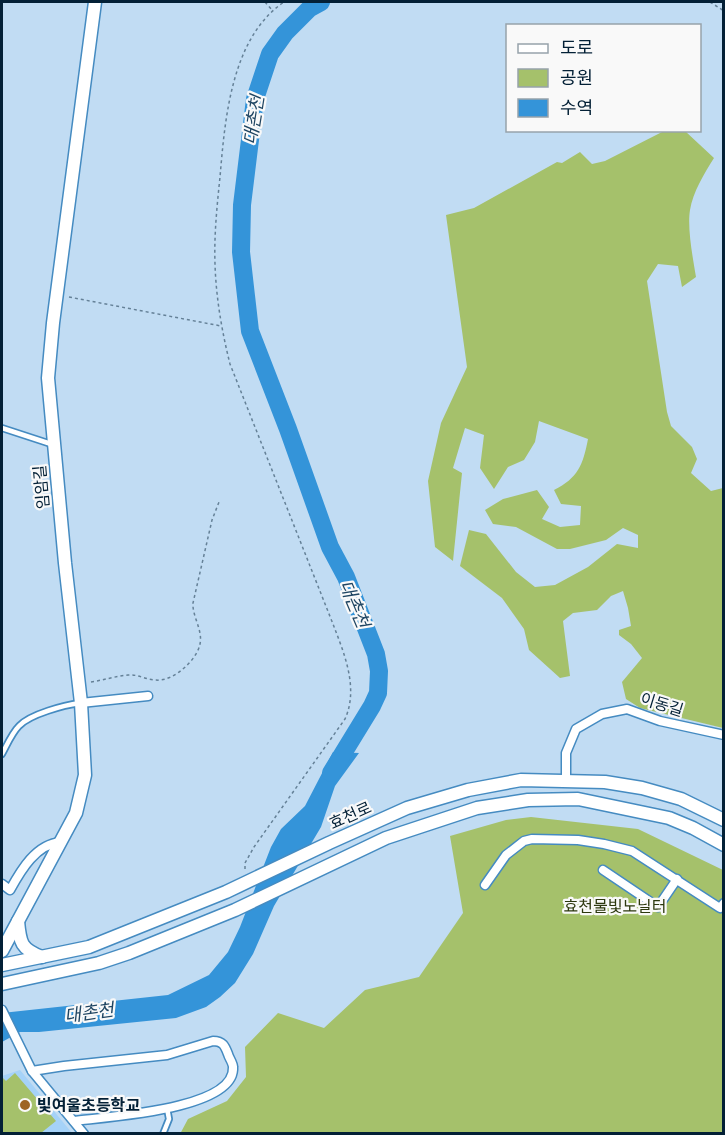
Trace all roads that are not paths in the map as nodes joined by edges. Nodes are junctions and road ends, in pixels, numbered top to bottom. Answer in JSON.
{"nodes":[{"id":1,"x":95,"y":2,"type":"edge"},
{"id":2,"x":2,"y":428,"type":"edge"},
{"id":3,"x":54,"y":444,"type":"junction"},
{"id":4,"x":148,"y":696,"type":"dead end"},
{"id":5,"x":81,"y":703,"type":"junction"},
{"id":6,"x":723,"y":735,"type":"edge"},
{"id":7,"x":2,"y":754,"type":"edge"},
{"id":8,"x":566,"y":780,"type":"junction"},
{"id":9,"x":723,"y":820,"type":"edge"},
{"id":10,"x":61,"y":842,"type":"junction"},
{"id":11,"x":723,"y":845,"type":"edge"},
{"id":12,"x":603,"y":870,"type":"dead end"},
{"id":13,"x":677,"y":879,"type":"junction"},
{"id":14,"x":2,"y":884,"type":"edge"},
{"id":15,"x":484,"y":885,"type":"dead end"},
{"id":16,"x":723,"y":903,"type":"edge"},
{"id":17,"x":18,"y":921,"type":"junction"},
{"id":18,"x":2,"y":951,"type":"edge"},
{"id":19,"x":44,"y":957,"type":"junction"},
{"id":20,"x":2,"y":965,"type":"edge"},
{"id":21,"x":2,"y":984,"type":"edge"},
{"id":22,"x":2,"y":1010,"type":"edge"},
{"id":23,"x":32,"y":1071,"type":"junction"},
{"id":24,"x":167,"y":1108,"type":"junction"},
{"id":25,"x":75,"y":1121,"type":"junction"},
{"id":26,"x":84,"y":1134,"type":"edge"},
{"id":27,"x":163,"y":1134,"type":"edge"}],
"edges":[{"from":1,"to":3,"type":"main road","name":"임암길"},
{"from":2,"to":3,"type":"lane"},
{"from":3,"to":5,"type":"main road","name":"임암길"},
{"from":4,"to":5,"type":"street"},
{"from":5,"to":7,"type":"lane"},
{"from":5,"to":10,"type":"main road","name":"임암길"},
{"from":6,"to":8,"type":"street","name":"이동길"},
{"from":8,"to":9,"type":"main road","name":"효천로"},
{"from":8,"to":19,"type":"main road","name":"효천로"},
{"from":10,"to":14,"type":"street"},
{"from":10,"to":17,"type":"main road","name":"임암길"},
{"from":11,"to":21,"type":"main road"},
{"from":12,"to":13,"type":"street"},
{"from":13,"to":15,"type":"street"},
{"from":13,"to":16,"type":"street"},
{"from":17,"to":18,"type":"main road","name":"임암길"},
{"from":17,"to":19,"type":"main road"},
{"from":19,"to":20,"type":"main road","name":"효천로"},
{"from":22,"to":23,"type":"street"},
{"from":23,"to":24,"type":"street"},
{"from":23,"to":25,"type":"street"},
{"from":24,"to":25,"type":"street"},
{"from":24,"to":27,"type":"lane"},
{"from":25,"to":26,"type":"street"}]}
